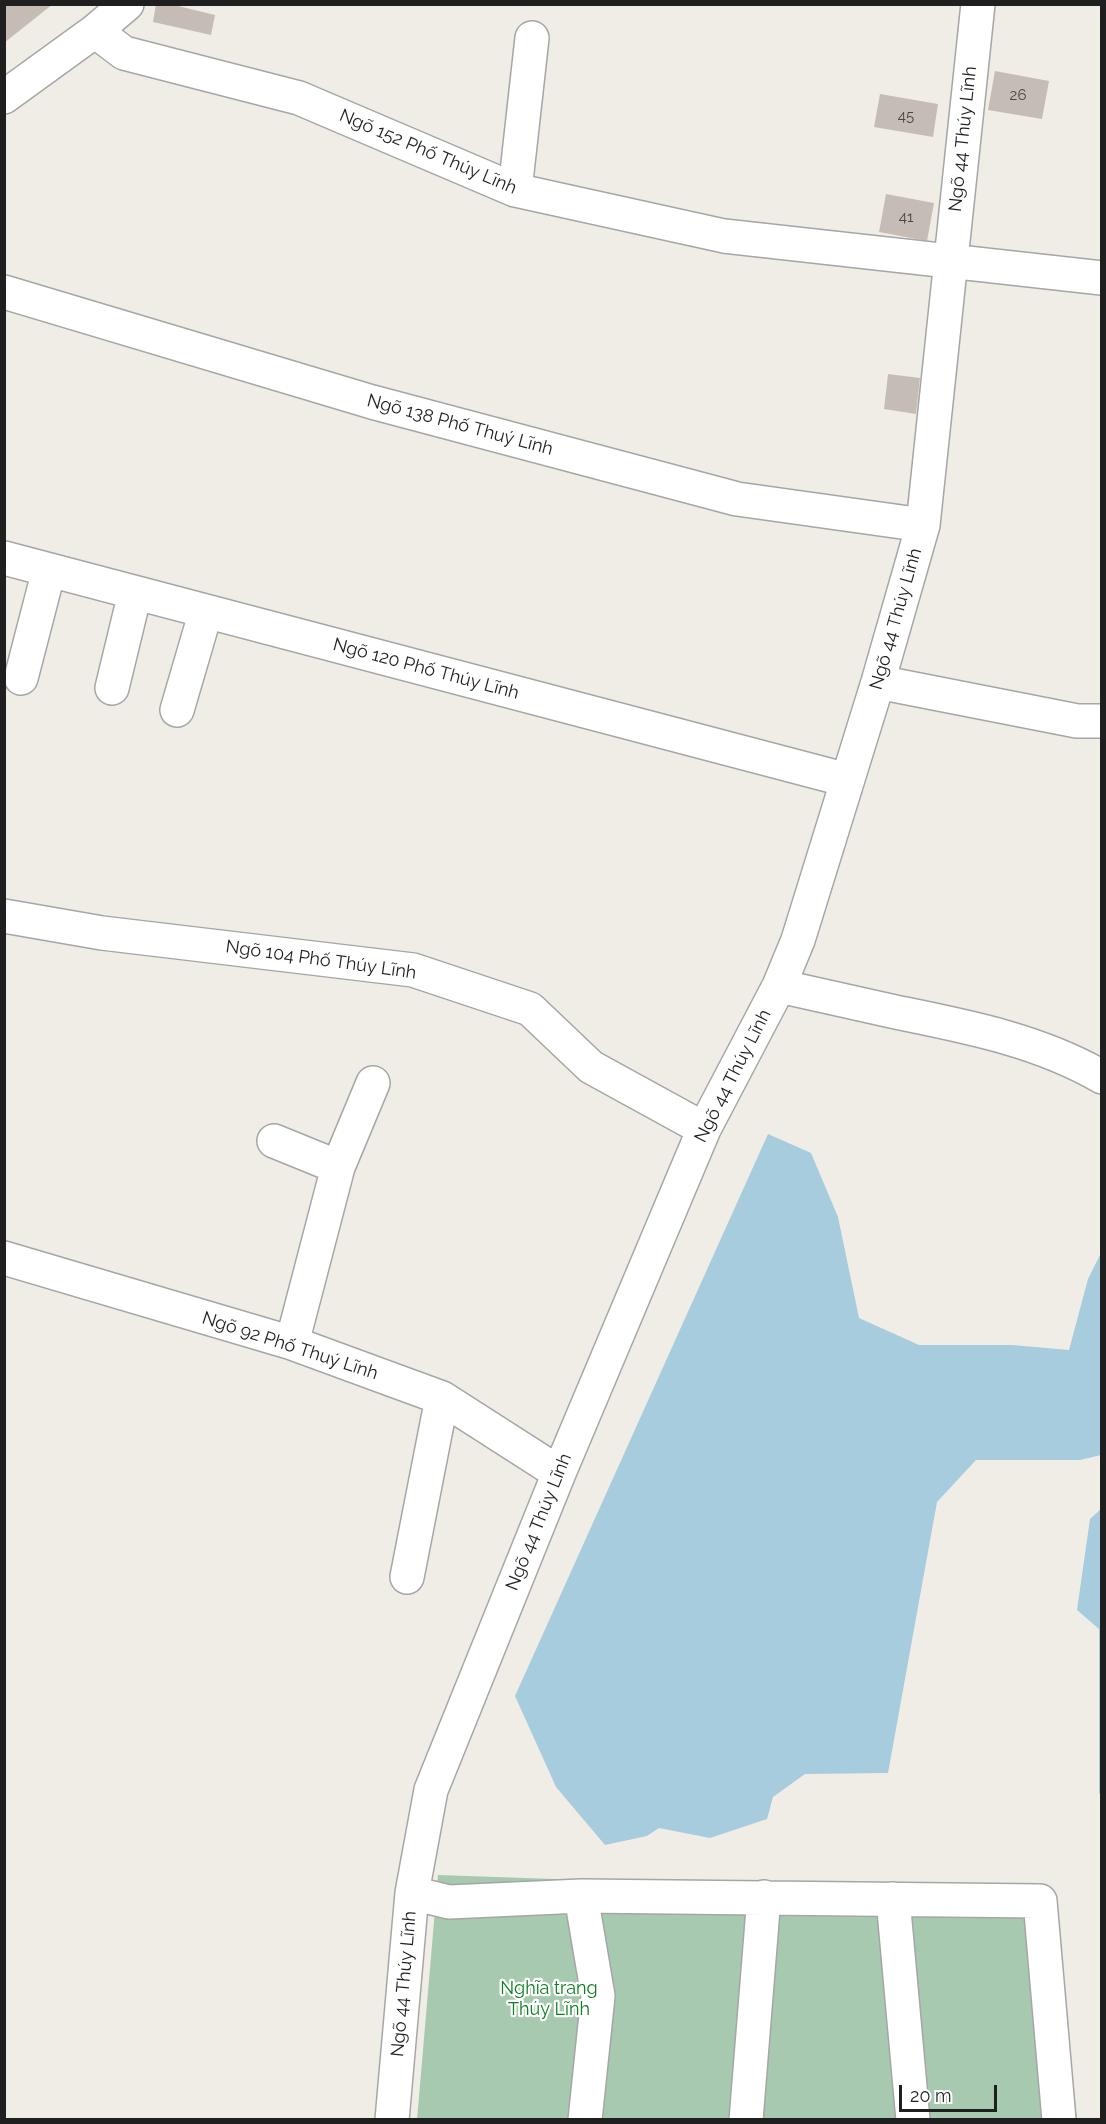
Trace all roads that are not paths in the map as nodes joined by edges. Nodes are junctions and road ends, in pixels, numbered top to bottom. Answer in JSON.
{"nodes":[{"id":1,"x":127,"y":4,"type":"edge"},
{"id":2,"x":978,"y":4,"type":"edge"},
{"id":3,"x":95,"y":31,"type":"junction"},
{"id":4,"x":532,"y":38,"type":"dead end"},
{"id":5,"x":4,"y":97,"type":"edge"},
{"id":6,"x":515,"y":190,"type":"junction"},
{"id":7,"x":951,"y":261,"type":"junction"},
{"id":8,"x":1101,"y":278,"type":"edge"},
{"id":9,"x":4,"y":292,"type":"edge"},
{"id":10,"x":924,"y":525,"type":"junction"},
{"id":11,"x":4,"y":558,"type":"edge"},
{"id":12,"x":49,"y":570,"type":"junction"},
{"id":13,"x":135,"y":593,"type":"junction"},
{"id":14,"x":206,"y":611,"type":"junction"},
{"id":15,"x":21,"y":678,"type":"dead end"},
{"id":16,"x":878,"y":682,"type":"junction"},
{"id":17,"x":112,"y":688,"type":"dead end"},
{"id":18,"x":177,"y":710,"type":"dead end"},
{"id":19,"x":1101,"y":721,"type":"edge"},
{"id":20,"x":847,"y":780,"type":"junction"},
{"id":21,"x":4,"y":916,"type":"edge"},
{"id":22,"x":779,"y":986,"type":"junction"},
{"id":23,"x":1101,"y":1077,"type":"edge"},
{"id":24,"x":373,"y":1083,"type":"dead end"},
{"id":25,"x":704,"y":1129,"type":"junction"},
{"id":26,"x":274,"y":1141,"type":"dead end"},
{"id":27,"x":338,"y":1167,"type":"junction"},
{"id":28,"x":4,"y":1258,"type":"edge"},
{"id":29,"x":292,"y":1343,"type":"junction"},
{"id":30,"x":442,"y":1398,"type":"junction"},
{"id":31,"x":559,"y":1473,"type":"junction"},
{"id":32,"x":406,"y":1577,"type":"dead end"},
{"id":33,"x":412,"y":1893,"type":"junction"},
{"id":34,"x":581,"y":1896,"type":"junction"},
{"id":35,"x":764,"y":1897,"type":"junction"},
{"id":36,"x":893,"y":1899,"type":"junction"},
{"id":37,"x":392,"y":2120,"type":"edge"},
{"id":38,"x":585,"y":2120,"type":"edge"},
{"id":39,"x":746,"y":2120,"type":"edge"},
{"id":40,"x":913,"y":2120,"type":"edge"},
{"id":41,"x":1059,"y":2120,"type":"edge"}],
"edges":[{"from":1,"to":3,"type":"street"},
{"from":2,"to":7,"type":"street","name":"Ngõ 44 Thúy Lĩnh"},
{"from":3,"to":5,"type":"street"},
{"from":3,"to":6,"type":"street","name":"Ngõ 152 Phố Thúy Lĩnh"},
{"from":4,"to":6,"type":"street"},
{"from":6,"to":7,"type":"street","name":"Ngõ 152 Phố Thúy Lĩnh"},
{"from":7,"to":8,"type":"street","name":"Ngõ 152 Phố Thúy Lĩnh"},
{"from":7,"to":10,"type":"street","name":"Ngõ 44 Thúy Lĩnh"},
{"from":9,"to":10,"type":"street","name":"Ngõ 138 Phố Thuý Lĩnh"},
{"from":10,"to":16,"type":"street","name":"Ngõ 44 Thúy Lĩnh"},
{"from":11,"to":12,"type":"street","name":"Ngõ 120 Phố Thúy Lĩnh"},
{"from":12,"to":13,"type":"street","name":"Ngõ 120 Phố Thúy Lĩnh"},
{"from":12,"to":15,"type":"street"},
{"from":13,"to":14,"type":"street","name":"Ngõ 120 Phố Thúy Lĩnh"},
{"from":13,"to":17,"type":"street"},
{"from":14,"to":18,"type":"street"},
{"from":14,"to":20,"type":"street","name":"Ngõ 120 Phố Thúy Lĩnh"},
{"from":16,"to":19,"type":"street"},
{"from":16,"to":20,"type":"street","name":"Ngõ 44 Thúy Lĩnh"},
{"from":20,"to":22,"type":"street","name":"Ngõ 44 Thúy Lĩnh"},
{"from":21,"to":25,"type":"street","name":"Ngõ 104 Phố Thúy Lĩnh"},
{"from":22,"to":23,"type":"street"},
{"from":22,"to":25,"type":"street","name":"Ngõ 44 Thúy Lĩnh"},
{"from":24,"to":27,"type":"street"},
{"from":25,"to":31,"type":"street","name":"Ngõ 44 Thúy Lĩnh"},
{"from":26,"to":27,"type":"street"},
{"from":27,"to":29,"type":"street"},
{"from":28,"to":29,"type":"street","name":"Ngõ 92 Phố Thuý Lĩnh"},
{"from":29,"to":30,"type":"street","name":"Ngõ 92 Phố Thuý Lĩnh"},
{"from":30,"to":31,"type":"street","name":"Ngõ 92 Phố Thuý Lĩnh"},
{"from":30,"to":32,"type":"street"},
{"from":31,"to":33,"type":"street","name":"Ngõ 44 Thúy Lĩnh"},
{"from":33,"to":34,"type":"street"},
{"from":33,"to":37,"type":"street","name":"Ngõ 44 Thúy Lĩnh"},
{"from":34,"to":35,"type":"street"},
{"from":34,"to":38,"type":"street"},
{"from":35,"to":36,"type":"street"},
{"from":35,"to":39,"type":"street"},
{"from":36,"to":40,"type":"street"},
{"from":36,"to":41,"type":"street"}]}
